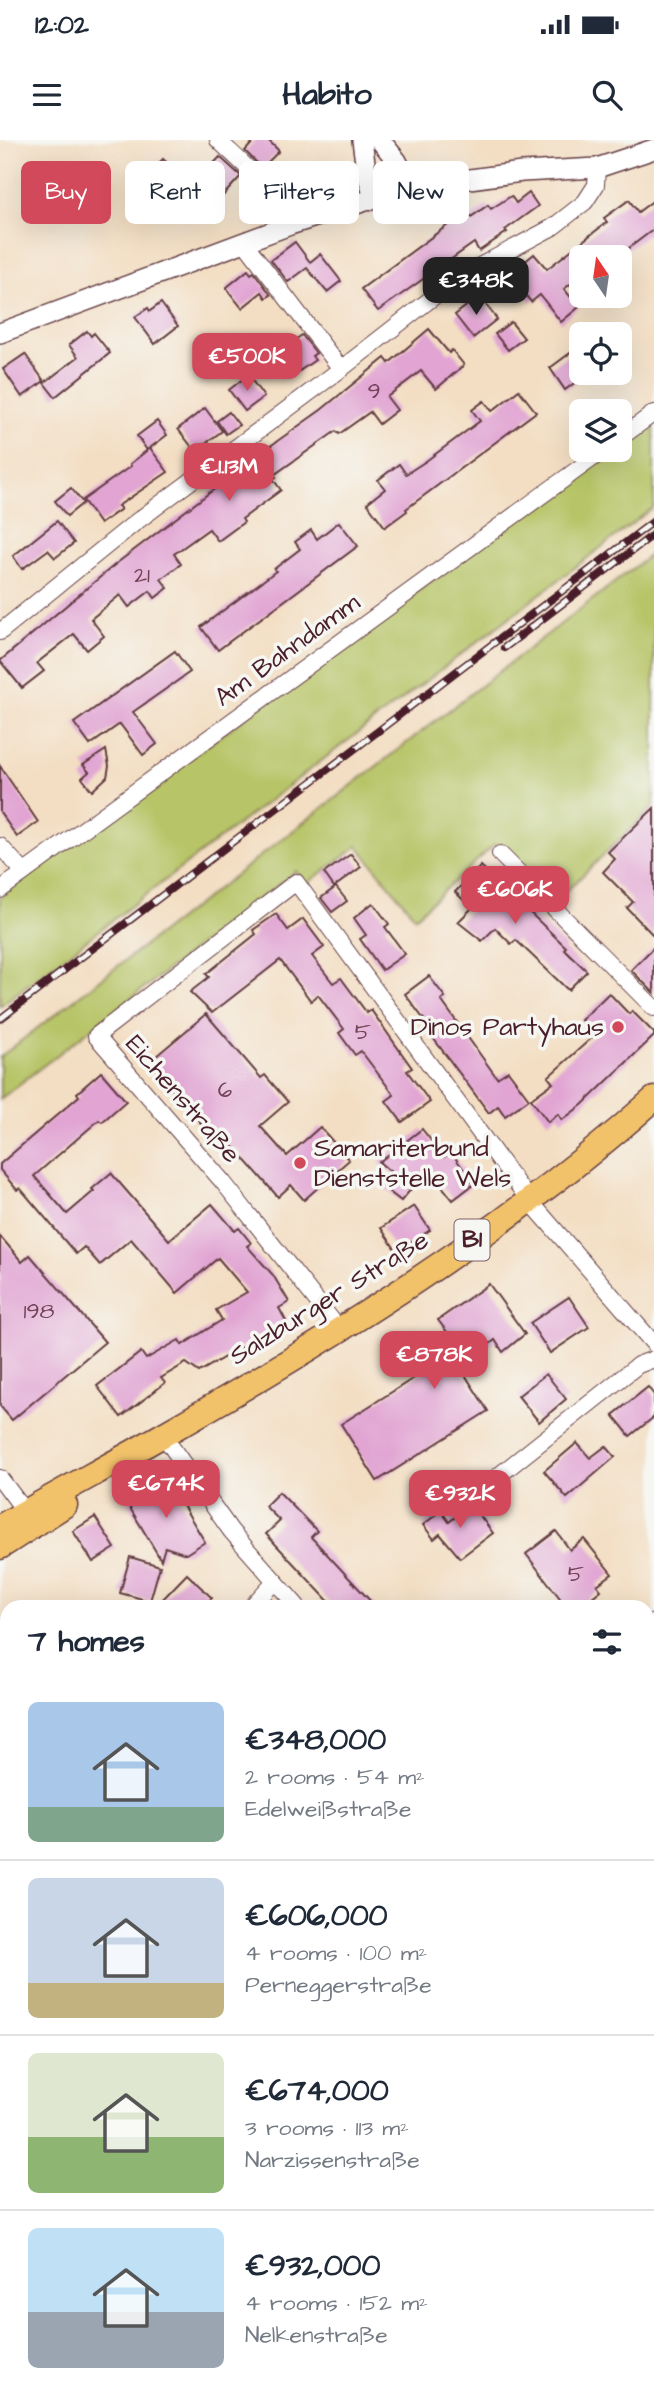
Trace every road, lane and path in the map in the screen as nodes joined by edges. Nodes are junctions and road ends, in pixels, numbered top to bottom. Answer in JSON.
{"nodes":[{"id":1,"x":218,"y":140,"type":"edge"},
{"id":2,"x":362,"y":140,"type":"edge"},
{"id":3,"x":380,"y":140,"type":"edge"},
{"id":4,"x":654,"y":149,"type":"edge"},
{"id":5,"x":397,"y":161,"type":"edge"},
{"id":6,"x":597,"y":168,"type":"junction"},
{"id":7,"x":469,"y":179,"type":"edge"},
{"id":8,"x":373,"y":194,"type":"edge"},
{"id":9,"x":373,"y":198,"type":"edge"},
{"id":10,"x":290,"y":225,"type":"junction"},
{"id":11,"x":244,"y":242,"type":"junction"},
{"id":12,"x":0,"y":332,"type":"edge"},
{"id":13,"x":341,"y":369,"type":"junction"},
{"id":14,"x":654,"y":413,"type":"edge"},
{"id":15,"x":632,"y":429,"type":"edge"},
{"id":16,"x":588,"y":462,"type":"edge"},
{"id":17,"x":0,"y":632,"type":"edge"},
{"id":18,"x":0,"y":846,"type":"edge"},
{"id":19,"x":500,"y":854,"type":"dead end"},
{"id":20,"x":24,"y":872,"type":"junction"},
{"id":21,"x":0,"y":890,"type":"edge"},
{"id":22,"x":654,"y":1008,"type":"edge"},
{"id":23,"x":654,"y":1099,"type":"edge"},
{"id":24,"x":528,"y":1200,"type":"junction"},
{"id":25,"x":339,"y":1329,"type":"junction"},
{"id":26,"x":654,"y":1344,"type":"edge"},
{"id":27,"x":654,"y":1359,"type":"edge"},
{"id":28,"x":163,"y":1435,"type":"junction"},
{"id":29,"x":0,"y":1478,"type":"edge"},
{"id":30,"x":483,"y":1488,"type":"dead end"},
{"id":31,"x":30,"y":1519,"type":"junction"},
{"id":32,"x":0,"y":1527,"type":"edge"},
{"id":33,"x":0,"y":1547,"type":"edge"},
{"id":34,"x":275,"y":1581,"type":"junction"},
{"id":35,"x":258,"y":1600,"type":"edge"},
{"id":36,"x":292,"y":1600,"type":"edge"}],
"edges":[{"from":1,"to":10,"type":"street"},
{"from":2,"to":8,"type":"street"},
{"from":3,"to":5,"type":"street"},
{"from":4,"to":6,"type":"street"},
{"from":6,"to":7,"type":"street"},
{"from":6,"to":13,"type":"street"},
{"from":9,"to":10,"type":"street"},
{"from":10,"to":11,"type":"street"},
{"from":11,"to":12,"type":"street"},
{"from":11,"to":13,"type":"street"},
{"from":13,"to":17,"type":"street"},
{"from":14,"to":15,"type":"street"},
{"from":16,"to":20,"type":"street","name":"Am Bahndamm"},
{"from":18,"to":20,"type":"street"},
{"from":19,"to":22,"type":"street"},
{"from":20,"to":21,"type":"street","name":"Am Bahndamm"},
{"from":23,"to":24,"type":"main road","name":"Salzburger Straße","number":"B1"},
{"from":24,"to":25,"type":"main road","name":"Salzburger Straße","number":"B1"},
{"from":24,"to":25,"type":"street","name":"Eichenstraße"},
{"from":24,"to":26,"type":"street"},
{"from":25,"to":28,"type":"main road","name":"Salzburger Straße","number":"B1"},
{"from":27,"to":30,"type":"street"},
{"from":28,"to":31,"type":"main road","name":"Salzburger Straße","number":"B1"},
{"from":28,"to":34,"type":"street"},
{"from":29,"to":31,"type":"street"},
{"from":31,"to":32,"type":"main road","name":"Salzburger Straße","number":"B1"},
{"from":31,"to":33,"type":"main road","name":"Salzburger Straße","number":"B1"},
{"from":34,"to":35,"type":"street"},
{"from":34,"to":36,"type":"street"}]}
